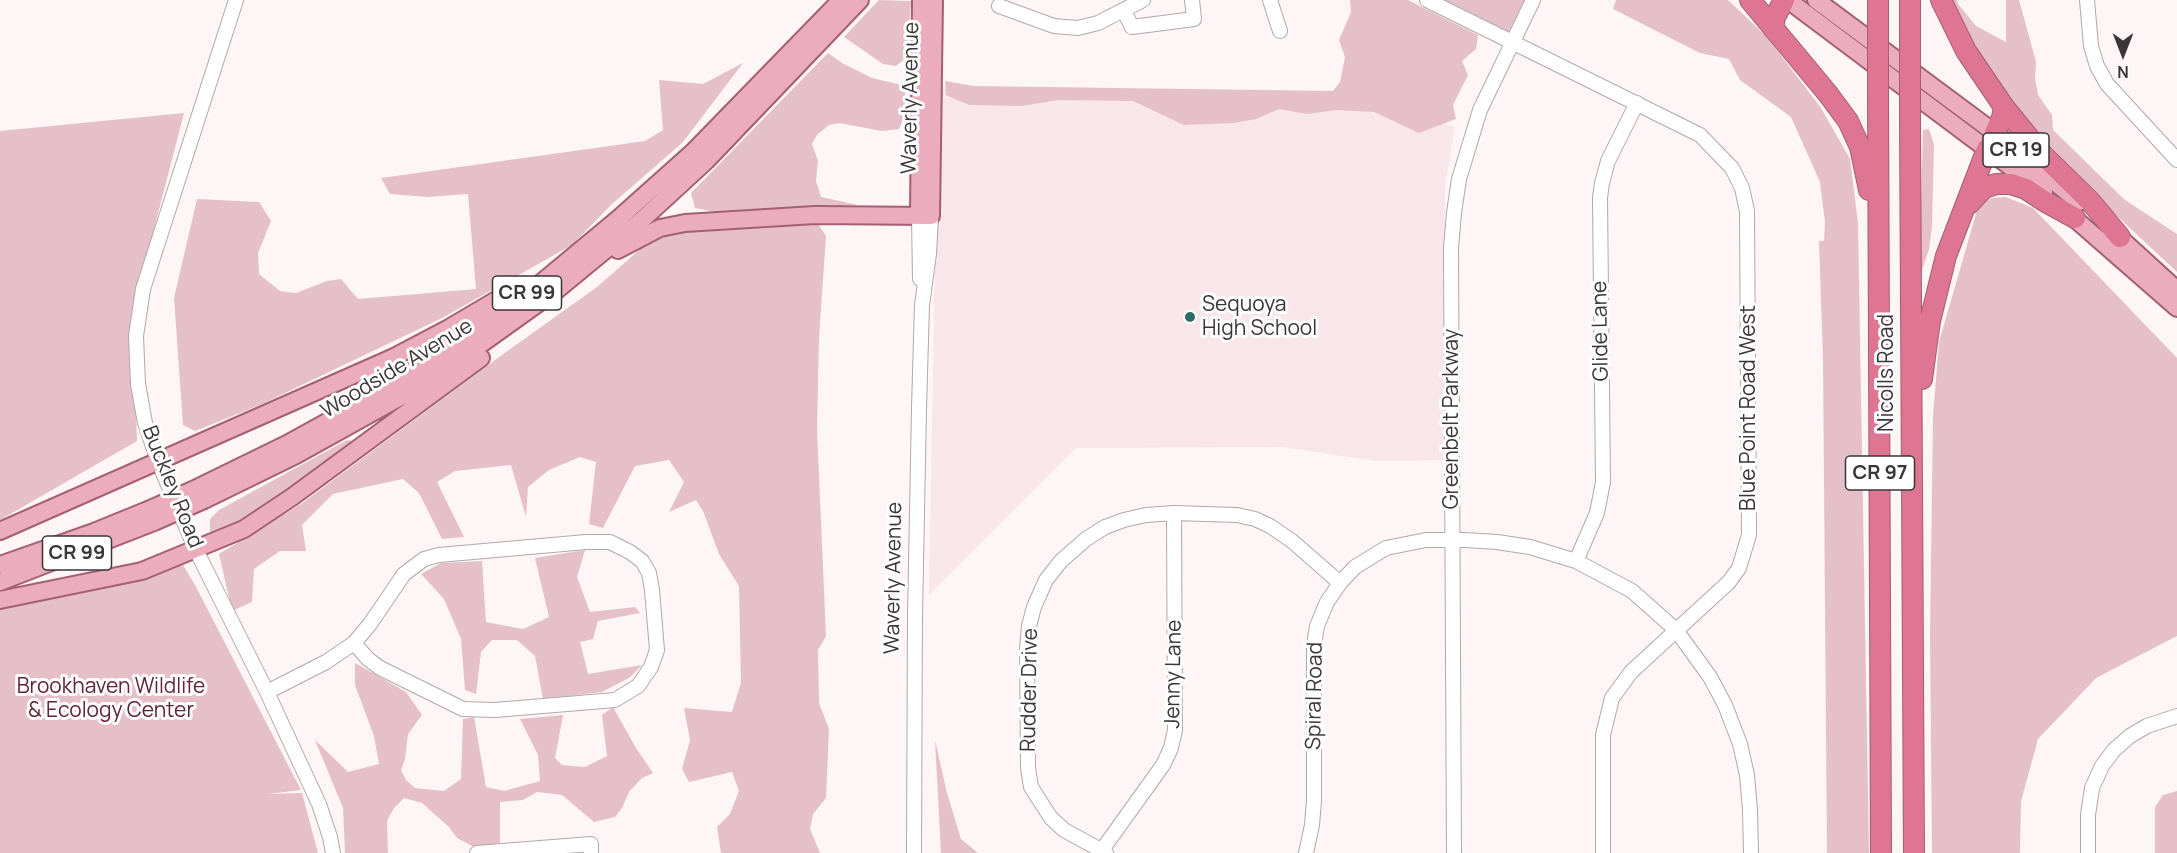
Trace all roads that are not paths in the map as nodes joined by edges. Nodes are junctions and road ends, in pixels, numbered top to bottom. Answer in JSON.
{"nodes":[{"id":1,"x":236,"y":0,"type":"edge"},
{"id":2,"x":841,"y":0,"type":"edge"},
{"id":3,"x":860,"y":0,"type":"edge"},
{"id":4,"x":921,"y":0,"type":"edge"},
{"id":5,"x":934,"y":0,"type":"edge"},
{"id":6,"x":1143,"y":0,"type":"edge"},
{"id":7,"x":1192,"y":0,"type":"edge"},
{"id":8,"x":1270,"y":0,"type":"edge"},
{"id":9,"x":1426,"y":0,"type":"edge"},
{"id":10,"x":1533,"y":0,"type":"edge"},
{"id":11,"x":1750,"y":0,"type":"edge"},
{"id":12,"x":1786,"y":0,"type":"edge"},
{"id":13,"x":1816,"y":0,"type":"edge"},
{"id":14,"x":1910,"y":0,"type":"edge"},
{"id":15,"x":1941,"y":0,"type":"edge"},
{"id":16,"x":2087,"y":0,"type":"edge"},
{"id":17,"x":999,"y":6,"type":"dead end"},
{"id":18,"x":1878,"y":9,"type":"edge"},
{"id":19,"x":1124,"y":11,"type":"junction"},
{"id":20,"x":827,"y":23,"type":"junction"},
{"id":21,"x":1773,"y":28,"type":"junction"},
{"id":22,"x":1280,"y":31,"type":"dead end"},
{"id":23,"x":813,"y":39,"type":"junction"},
{"id":24,"x":1511,"y":43,"type":"junction"},
{"id":25,"x":1637,"y":103,"type":"junction"},
{"id":26,"x":2004,"y":107,"type":"junction"},
{"id":27,"x":1991,"y":141,"type":"junction"},
{"id":28,"x":2177,"y":160,"type":"edge"},
{"id":29,"x":1963,"y":211,"type":"junction"},
{"id":30,"x":925,"y":216,"type":"junction"},
{"id":31,"x":2075,"y":218,"type":"junction"},
{"id":32,"x":2120,"y":237,"type":"junction"},
{"id":33,"x":579,"y":251,"type":"junction"},
{"id":34,"x":578,"y":273,"type":"junction"},
{"id":35,"x":2177,"y":290,"type":"edge"},
{"id":36,"x":1879,"y":302,"type":"junction"},
{"id":37,"x":538,"y":304,"type":"junction"},
{"id":38,"x":2177,"y":308,"type":"edge"},
{"id":39,"x":158,"y":462,"type":"junction"},
{"id":40,"x":1912,"y":489,"type":"junction"},
{"id":41,"x":202,"y":493,"type":"junction"},
{"id":42,"x":1174,"y":513,"type":"junction"},
{"id":43,"x":151,"y":516,"type":"junction"},
{"id":44,"x":0,"y":531,"type":"edge"},
{"id":45,"x":1453,"y":540,"type":"junction"},
{"id":46,"x":196,"y":550,"type":"junction"},
{"id":47,"x":1576,"y":561,"type":"junction"},
{"id":48,"x":0,"y":565,"type":"edge"},
{"id":49,"x":0,"y":582,"type":"edge"},
{"id":50,"x":1340,"y":583,"type":"junction"},
{"id":51,"x":0,"y":600,"type":"edge"},
{"id":52,"x":1676,"y":630,"type":"junction"},
{"id":53,"x":354,"y":643,"type":"junction"},
{"id":54,"x":267,"y":692,"type":"junction"},
{"id":55,"x":2177,"y":716,"type":"edge"},
{"id":56,"x":591,"y":848,"type":"edge"},
{"id":57,"x":1104,"y":851,"type":"edge"},
{"id":58,"x":333,"y":853,"type":"edge"},
{"id":59,"x":477,"y":853,"type":"edge"},
{"id":60,"x":914,"y":853,"type":"edge"},
{"id":61,"x":1306,"y":853,"type":"edge"},
{"id":62,"x":1455,"y":853,"type":"edge"},
{"id":63,"x":1603,"y":853,"type":"edge"},
{"id":64,"x":1751,"y":853,"type":"edge"},
{"id":65,"x":1881,"y":853,"type":"edge"},
{"id":66,"x":1914,"y":853,"type":"edge"},
{"id":67,"x":2088,"y":853,"type":"edge"}],
"edges":[{"from":1,"to":39,"type":"street","name":"Buckley Road"},
{"from":2,"to":20,"type":"main road","name":"Woodside Avenue","number":"CR 99"},
{"from":3,"to":20,"type":"main road","name":"Woodside Avenue","number":"CR 99"},
{"from":4,"to":30,"type":"main road","name":"Waverly Avenue"},
{"from":5,"to":30,"type":"main road","name":"Waverly Avenue"},
{"from":6,"to":19,"type":"street"},
{"from":7,"to":19,"type":"street"},
{"from":8,"to":22,"type":"street"},
{"from":9,"to":24,"type":"street","name":"Blue Point Road West"},
{"from":10,"to":24,"type":"street","name":"Greenbelt Parkway"},
{"from":11,"to":21,"type":"highway"},
{"from":12,"to":21,"type":"highway"},
{"from":12,"to":27,"type":"main road","number":"CR 19"},
{"from":13,"to":27,"type":"main road","number":"CR 19"},
{"from":14,"to":40,"type":"highway","name":"Nicolls Road","number":"CR 97","bridge":true},
{"from":15,"to":26,"type":"highway"},
{"from":16,"to":28,"type":"street"},
{"from":17,"to":19,"type":"street"},
{"from":18,"to":36,"type":"highway","name":"Nicolls Road","number":"CR 97","bridge":true},
{"from":20,"to":23,"type":"main road","name":"Woodside Avenue","number":"CR 99"},
{"from":21,"to":36,"type":"highway"},
{"from":23,"to":33,"type":"main road","name":"Woodside Avenue","number":"CR 99"},
{"from":23,"to":34,"type":"main road","name":"Woodside Avenue","number":"CR 99"},
{"from":24,"to":25,"type":"street","name":"Blue Point Road West"},
{"from":24,"to":45,"type":"street","name":"Greenbelt Parkway"},
{"from":25,"to":47,"type":"street","name":"Glide Lane"},
{"from":25,"to":52,"type":"street","name":"Blue Point Road West"},
{"from":26,"to":27,"type":"highway"},
{"from":26,"to":32,"type":"highway"},
{"from":27,"to":29,"type":"highway"},
{"from":27,"to":31,"type":"main road","number":"CR 19"},
{"from":27,"to":32,"type":"main road","number":"CR 19"},
{"from":29,"to":31,"type":"highway"},
{"from":29,"to":40,"type":"highway"},
{"from":30,"to":34,"type":"main road"},
{"from":30,"to":60,"type":"street","name":"Waverly Avenue"},
{"from":31,"to":38,"type":"main road","number":"CR 19"},
{"from":32,"to":35,"type":"main road","number":"CR 19"},
{"from":33,"to":39,"type":"main road"},
{"from":33,"to":41,"type":"main road","name":"Woodside Avenue","number":"CR 99"},
{"from":34,"to":37,"type":"main road","name":"Woodside Avenue","number":"CR 99"},
{"from":36,"to":65,"type":"highway","name":"Nicolls Road","number":"CR 97"},
{"from":37,"to":41,"type":"main road","name":"Woodside Avenue","number":"CR 99"},
{"from":37,"to":46,"type":"main road"},
{"from":39,"to":44,"type":"main road"},
{"from":39,"to":46,"type":"street","name":"Buckley Road"},
{"from":40,"to":66,"type":"highway","name":"Nicolls Road","number":"CR 97"},
{"from":41,"to":43,"type":"main road","name":"Woodside Avenue","number":"CR 99","bridge":true},
{"from":42,"to":50,"type":"street","name":"Rudder Drive"},
{"from":42,"to":57,"type":"street","name":"Jenny Lane"},
{"from":42,"to":57,"type":"street","name":"Rudder Drive"},
{"from":43,"to":48,"type":"main road","name":"Woodside Avenue","number":"CR 99"},
{"from":43,"to":49,"type":"main road","name":"Woodside Avenue","number":"CR 99"},
{"from":45,"to":47,"type":"street","name":"Spiral Road"},
{"from":45,"to":50,"type":"street","name":"Spiral Road"},
{"from":45,"to":62,"type":"street","name":"Greenbelt Parkway"},
{"from":46,"to":51,"type":"main road"},
{"from":46,"to":54,"type":"street","name":"Buckley Road"},
{"from":47,"to":52,"type":"street","name":"Spiral Road"},
{"from":50,"to":61,"type":"street","name":"Spiral Road"},
{"from":52,"to":63,"type":"street","name":"Blue Point Road West"},
{"from":52,"to":64,"type":"street","name":"Spiral Road"},
{"from":53,"to":53,"type":"street"},
{"from":53,"to":54,"type":"street"},
{"from":54,"to":58,"type":"street","name":"Buckley Road"},
{"from":55,"to":67,"type":"street"},
{"from":56,"to":59,"type":"street"}]}
